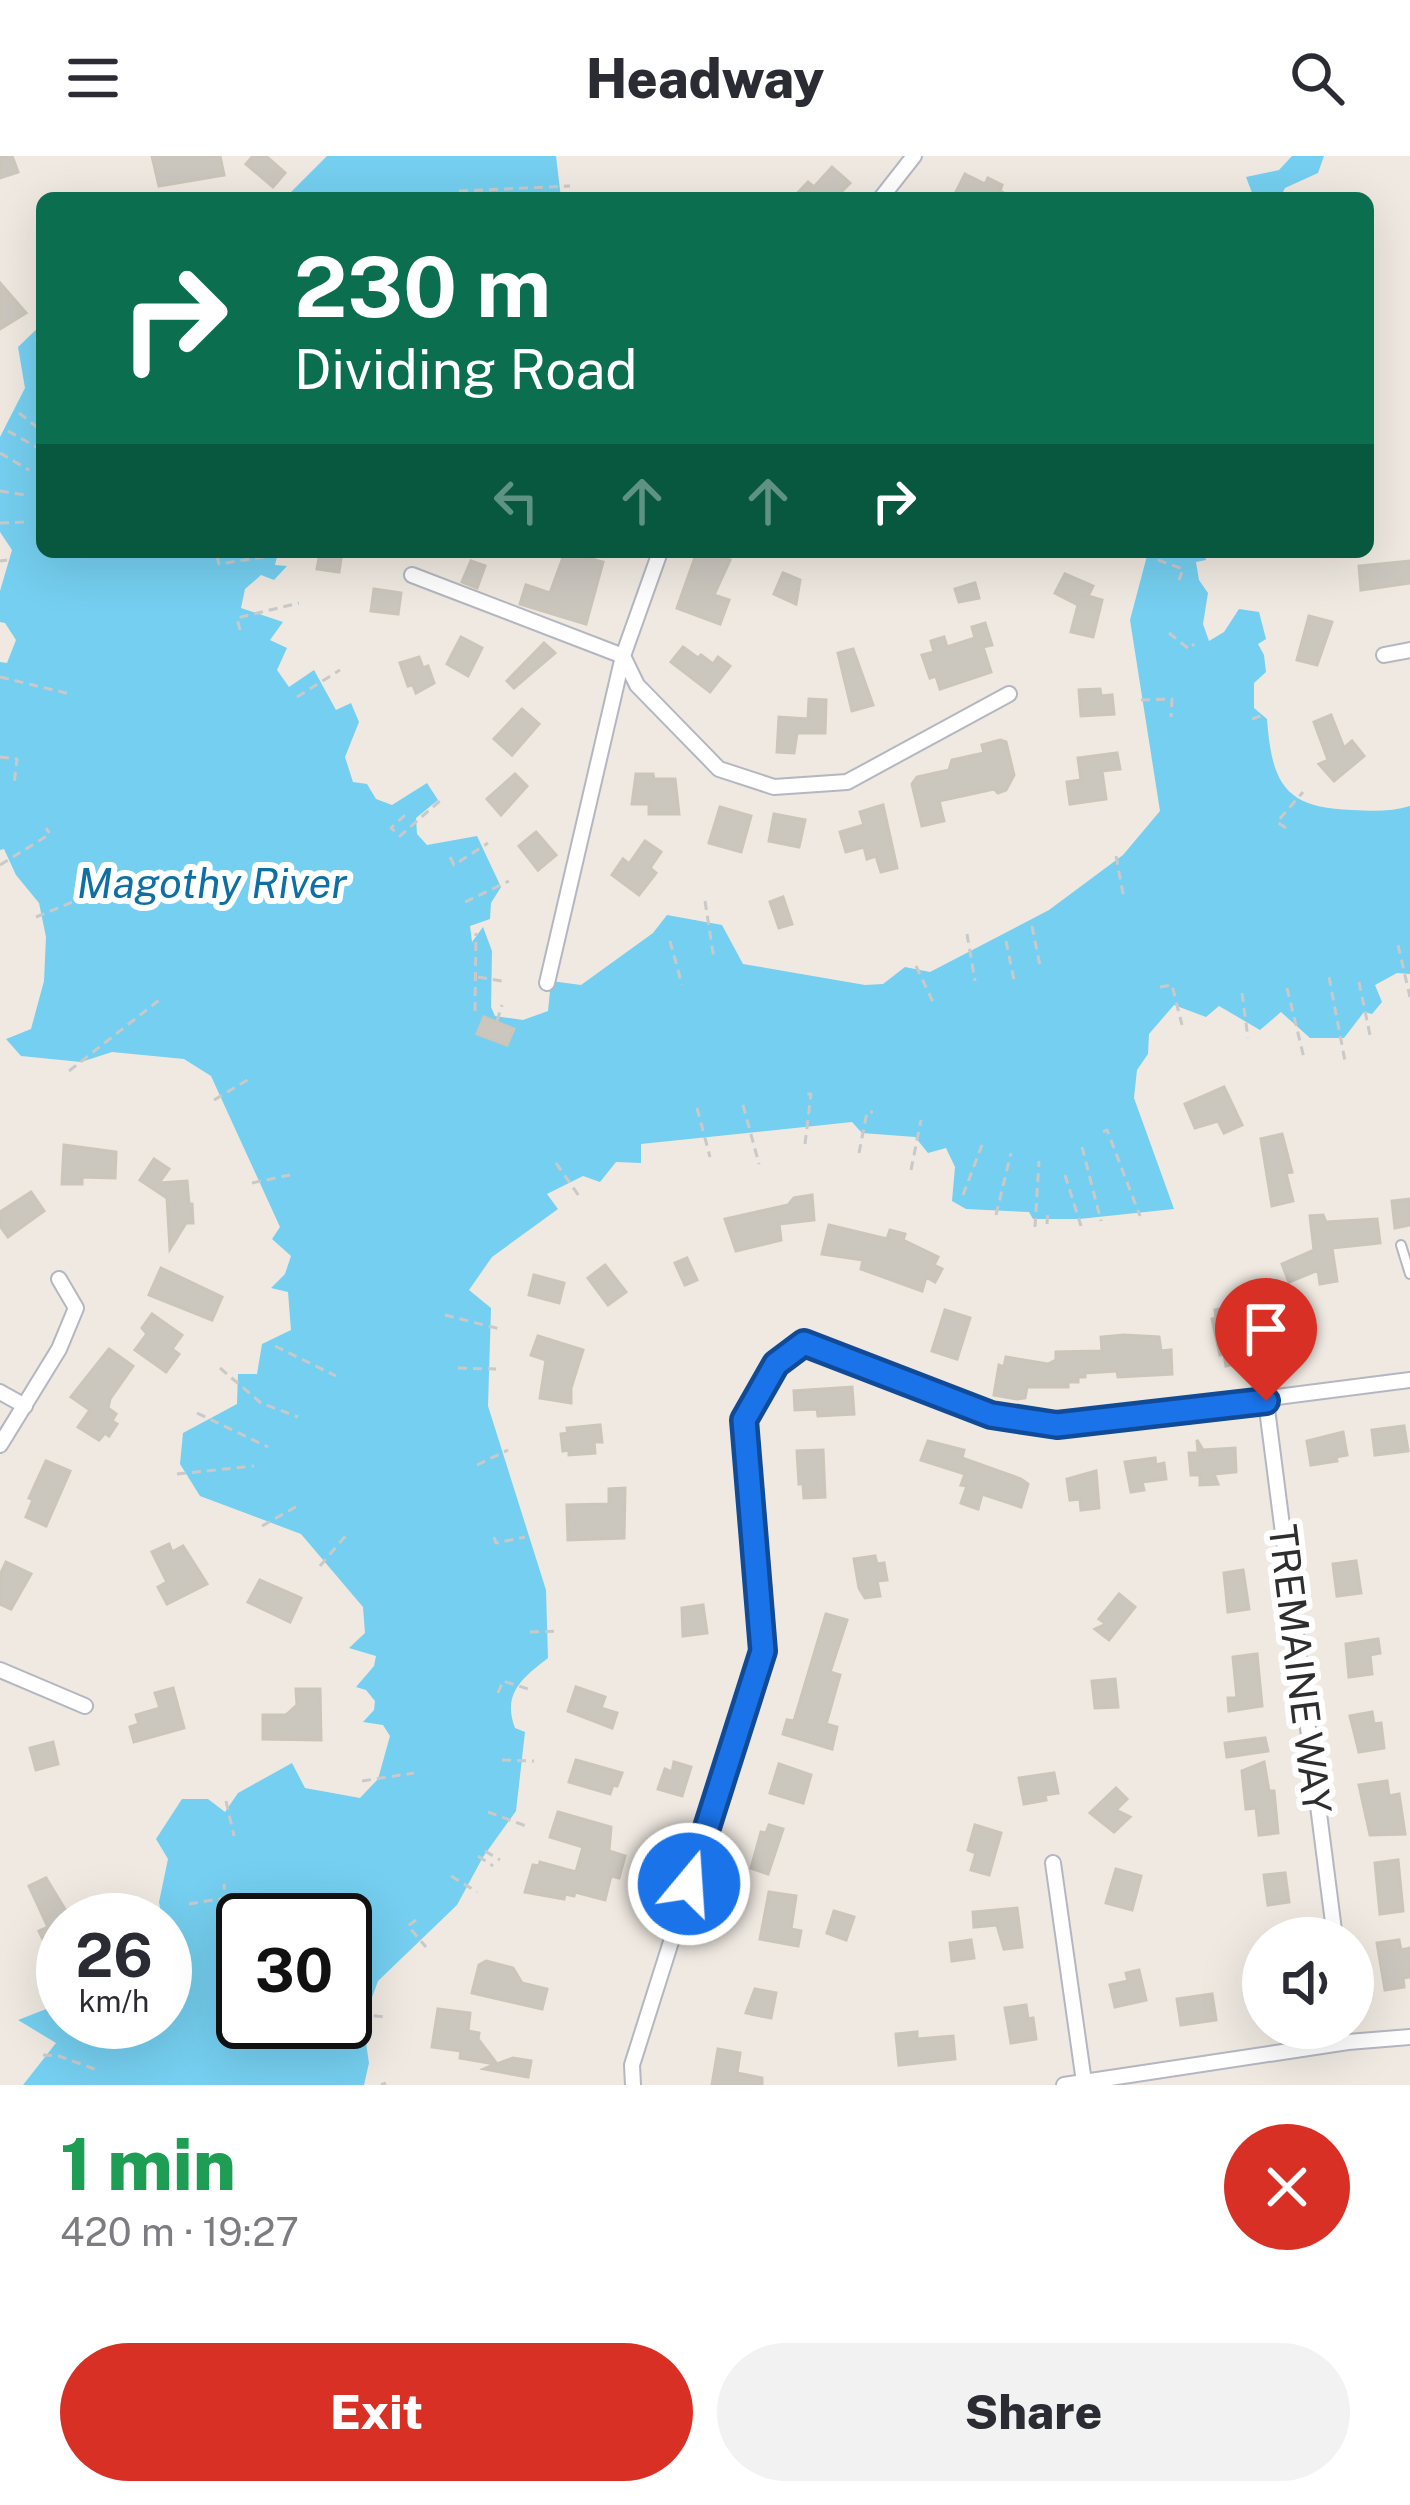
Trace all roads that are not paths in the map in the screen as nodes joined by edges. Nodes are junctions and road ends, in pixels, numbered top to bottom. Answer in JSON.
{"nodes":[{"id":1,"x":914,"y":156,"type":"edge"},
{"id":2,"x":886,"y":192,"type":"edge"},
{"id":3,"x":658,"y":558,"type":"edge"},
{"id":4,"x":412,"y":575,"type":"dead end"},
{"id":5,"x":1410,"y":650,"type":"edge"},
{"id":6,"x":1384,"y":655,"type":"dead end"},
{"id":7,"x":623,"y":656,"type":"junction"},
{"id":8,"x":1009,"y":694,"type":"dead end"},
{"id":9,"x":547,"y":983,"type":"dead end"},
{"id":10,"x":1401,"y":1245,"type":"dead end"},
{"id":11,"x":1410,"y":1274,"type":"edge"},
{"id":12,"x":58,"y":1280,"type":"dead end"},
{"id":13,"x":1410,"y":1380,"type":"edge"},
{"id":14,"x":0,"y":1391,"type":"edge"},
{"id":15,"x":1266,"y":1401,"type":"junction"},
{"id":16,"x":25,"y":1406,"type":"junction"},
{"id":17,"x":0,"y":1445,"type":"edge"},
{"id":18,"x":0,"y":1670,"type":"edge"},
{"id":19,"x":85,"y":1706,"type":"dead end"},
{"id":20,"x":1053,"y":1863,"type":"dead end"},
{"id":21,"x":1332,"y":1917,"type":"edge"},
{"id":22,"x":1374,"y":2036,"type":"edge"},
{"id":23,"x":1410,"y":2037,"type":"edge"},
{"id":24,"x":1269,"y":2049,"type":"edge"},
{"id":25,"x":1084,"y":2082,"type":"edge"},
{"id":26,"x":633,"y":2085,"type":"edge"},
{"id":27,"x":1064,"y":2085,"type":"edge"}],
"edges":[{"from":1,"to":2,"type":"street"},
{"from":3,"to":7,"type":"street"},
{"from":4,"to":7,"type":"street"},
{"from":5,"to":6,"type":"street"},
{"from":7,"to":8,"type":"street"},
{"from":7,"to":9,"type":"street"},
{"from":10,"to":11,"type":"lane"},
{"from":12,"to":16,"type":"street"},
{"from":13,"to":15,"type":"street"},
{"from":14,"to":16,"type":"street"},
{"from":15,"to":21,"type":"street","name":"TREMAINE WAY"},
{"from":15,"to":26,"type":"street"},
{"from":16,"to":17,"type":"street"},
{"from":18,"to":19,"type":"street"},
{"from":20,"to":25,"type":"street"},
{"from":22,"to":23,"type":"street"},
{"from":24,"to":25,"type":"street"},
{"from":25,"to":27,"type":"street"}]}
